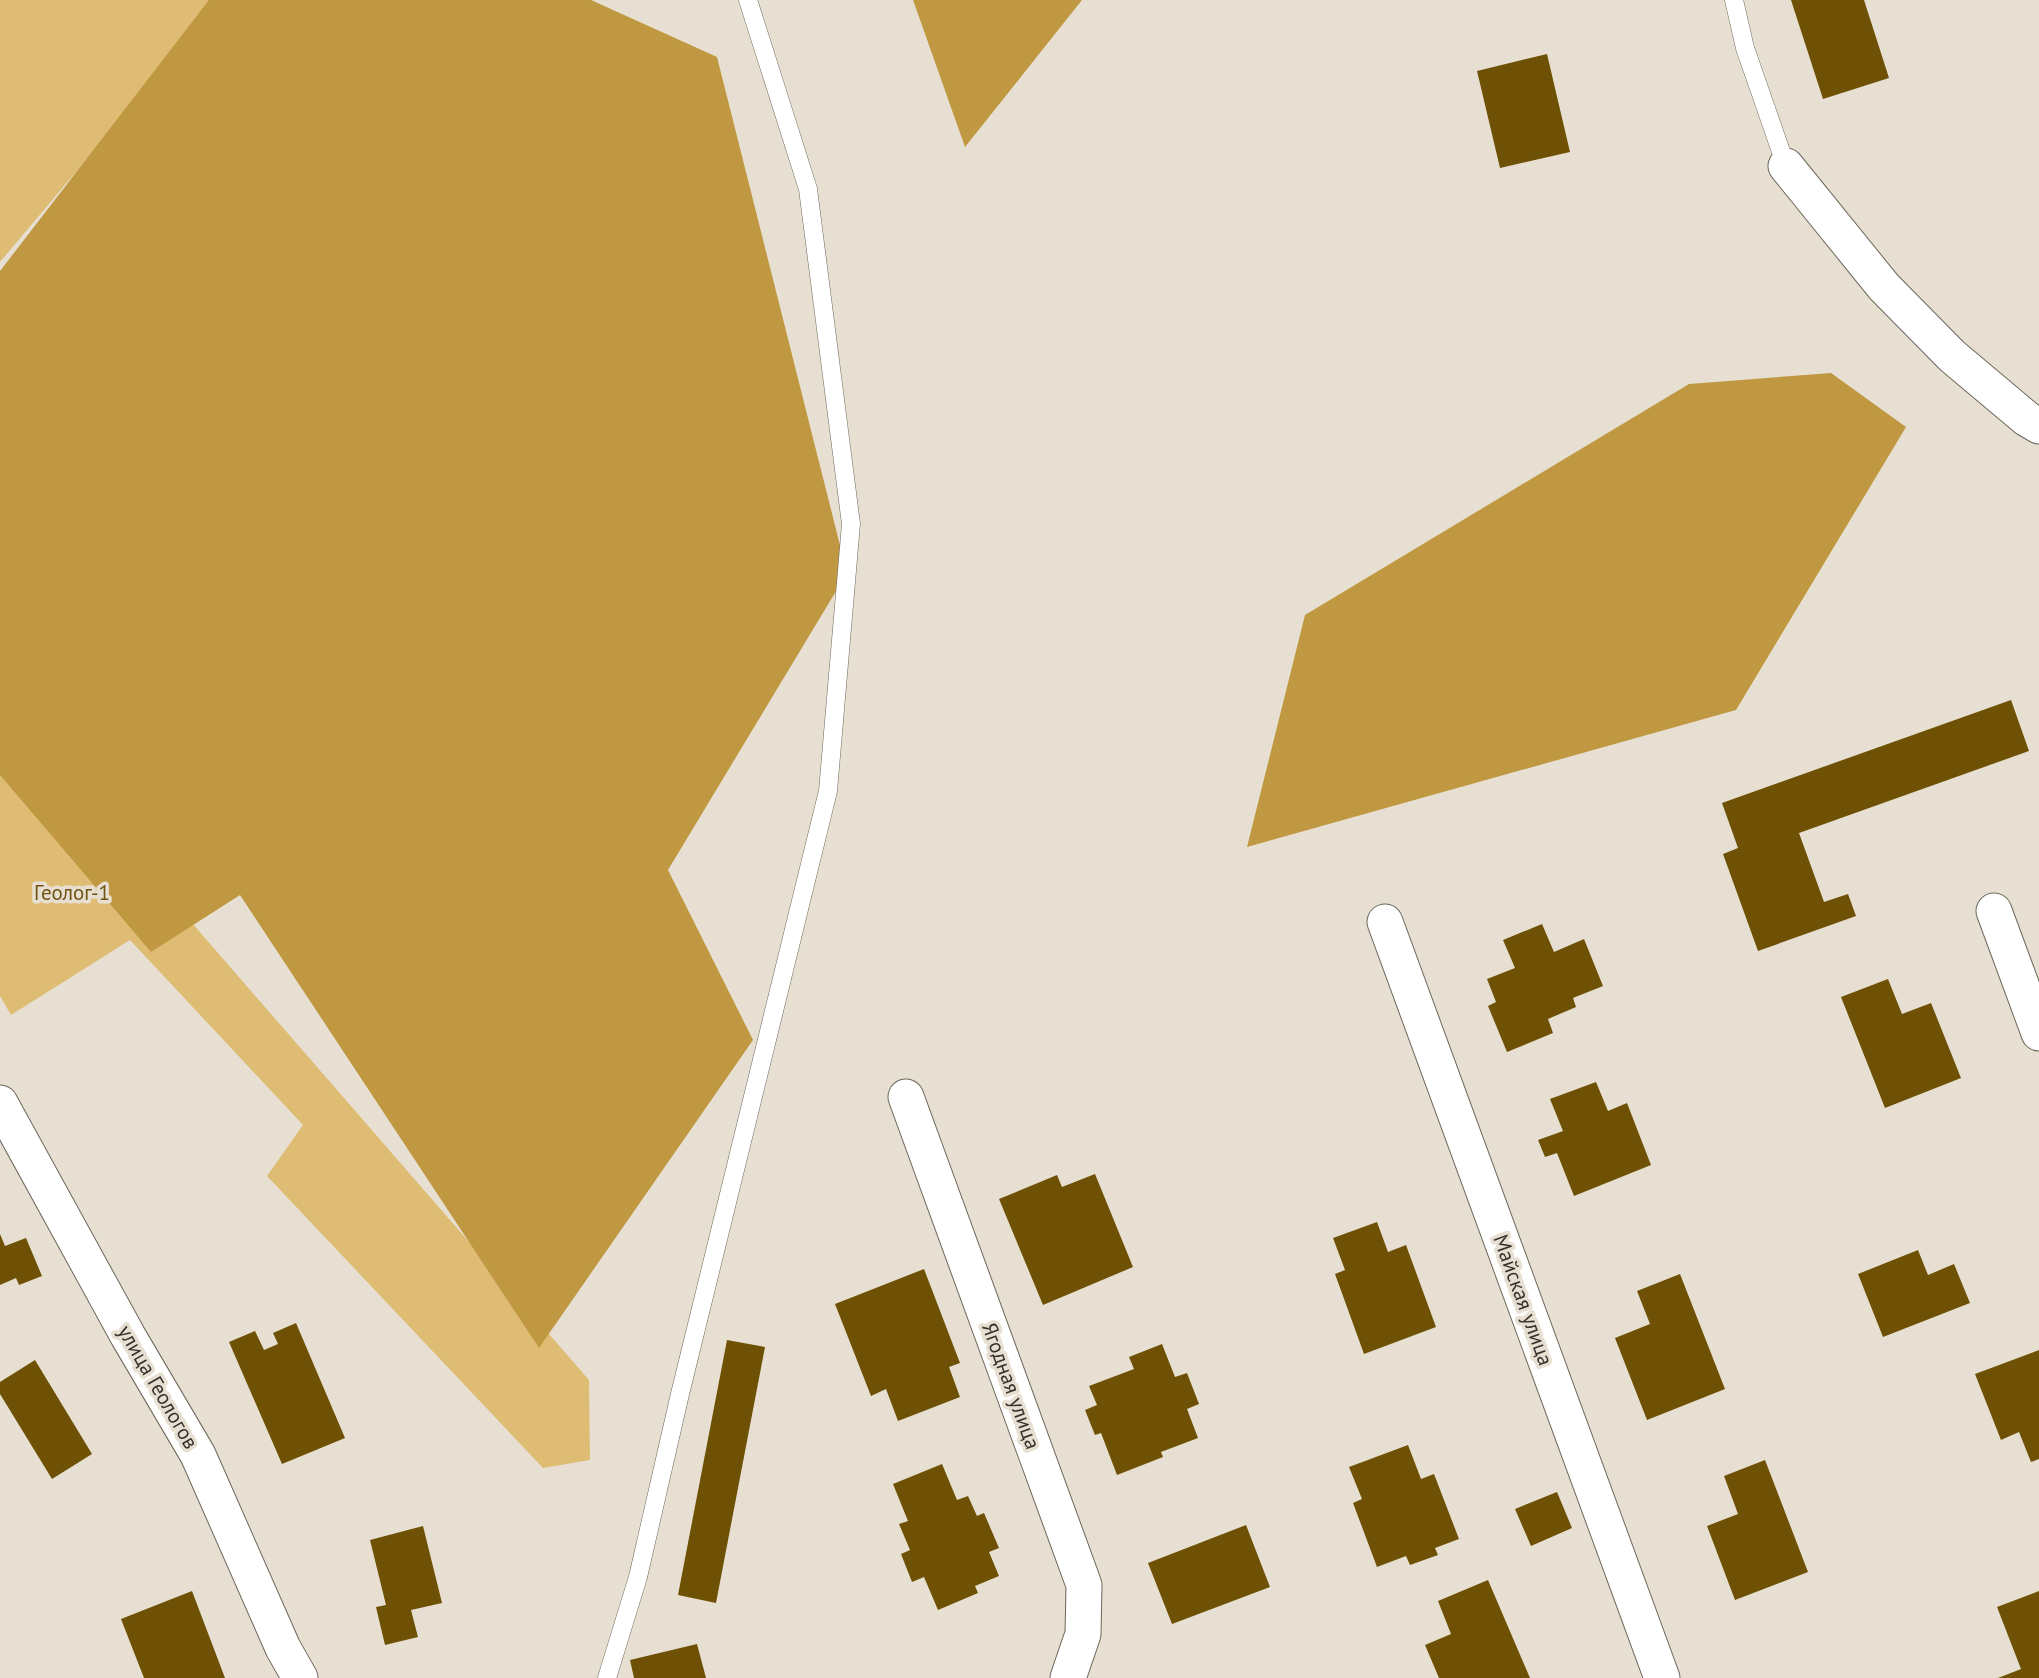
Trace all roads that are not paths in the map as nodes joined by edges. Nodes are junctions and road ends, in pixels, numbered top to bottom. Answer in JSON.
{"nodes":[{"id":1,"x":748,"y":0,"type":"edge"},
{"id":2,"x":1734,"y":0,"type":"edge"},
{"id":3,"x":1786,"y":166,"type":"joint"},
{"id":4,"x":2039,"y":426,"type":"edge"},
{"id":5,"x":1994,"y":911,"type":"dead end"},
{"id":6,"x":1385,"y":922,"type":"dead end"},
{"id":7,"x":2039,"y":1033,"type":"edge"},
{"id":8,"x":906,"y":1097,"type":"dead end"},
{"id":9,"x":0,"y":1103,"type":"edge"},
{"id":10,"x":300,"y":1678,"type":"edge"},
{"id":11,"x":607,"y":1678,"type":"edge"},
{"id":12,"x":1068,"y":1678,"type":"edge"},
{"id":13,"x":1662,"y":1678,"type":"edge"}],
"edges":[{"from":1,"to":11,"type":"lane"},
{"from":2,"to":3,"type":"lane"},
{"from":3,"to":4,"type":"street"},
{"from":5,"to":7,"type":"street"},
{"from":6,"to":13,"type":"street","name":"Майская улица"},
{"from":8,"to":12,"type":"street","name":"Ягодная улица"},
{"from":9,"to":10,"type":"street","name":"улица Геологов"}]}
